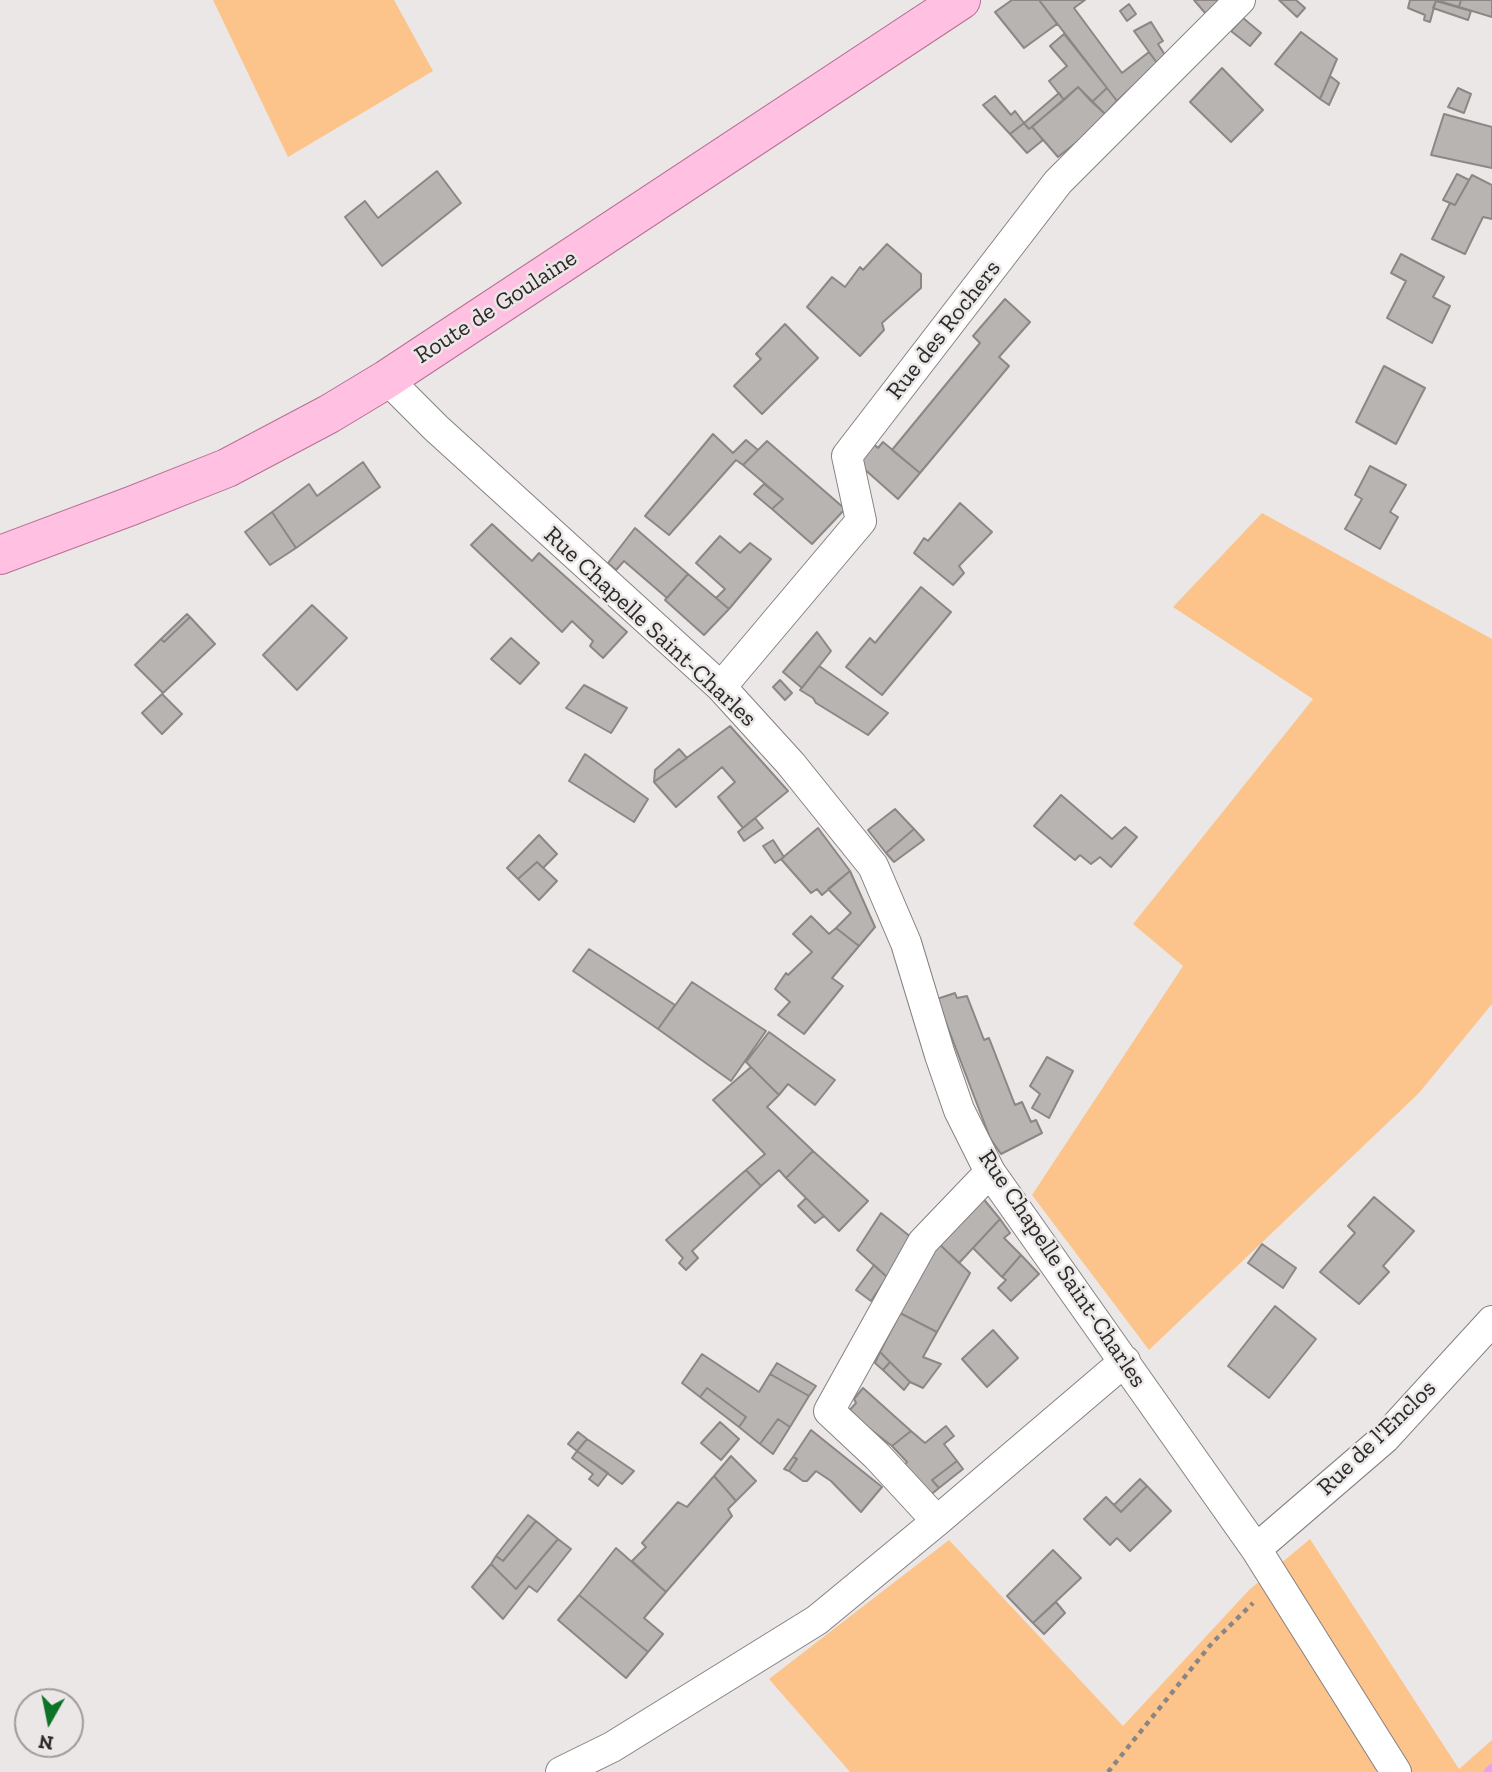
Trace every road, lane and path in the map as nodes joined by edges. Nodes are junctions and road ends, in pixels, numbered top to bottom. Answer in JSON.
{"nodes":[{"id":1,"x":961,"y":0,"type":"edge"},
{"id":2,"x":1240,"y":0,"type":"edge"},
{"id":3,"x":387,"y":379,"type":"junction"},
{"id":4,"x":0,"y":555,"type":"edge"},
{"id":5,"x":721,"y":687,"type":"junction"},
{"id":6,"x":990,"y":1172,"type":"junction"},
{"id":7,"x":1492,"y":1321,"type":"edge"},
{"id":8,"x":1125,"y":1361,"type":"junction"},
{"id":9,"x":937,"y":1521,"type":"junction"},
{"id":10,"x":1256,"y":1549,"type":"junction"},
{"id":11,"x":1276,"y":1580,"type":"junction"},
{"id":12,"x":561,"y":1772,"type":"edge"},
{"id":13,"x":1108,"y":1772,"type":"edge"},
{"id":14,"x":1396,"y":1772,"type":"edge"}],
"edges":[{"from":1,"to":3,"type":"main road","name":"Route de Goulaine"},
{"from":2,"to":5,"type":"street","name":"Rue des Rochers"},
{"from":3,"to":4,"type":"main road","name":"Route de Goulaine"},
{"from":3,"to":5,"type":"street","name":"Rue Chapelle Saint-Charles"},
{"from":5,"to":6,"type":"street","name":"Rue Chapelle Saint-Charles"},
{"from":6,"to":8,"type":"street","name":"Rue Chapelle Saint-Charles"},
{"from":6,"to":9,"type":"street"},
{"from":7,"to":10,"type":"street","name":"Rue de l'Enclos"},
{"from":8,"to":9,"type":"street"},
{"from":8,"to":10,"type":"street","name":"Rue Chapelle Saint-Charles"},
{"from":9,"to":12,"type":"street"},
{"from":10,"to":11,"type":"street","name":"Rue Chapelle Saint-Charles"},
{"from":11,"to":13,"type":"path"},
{"from":11,"to":14,"type":"street","name":"Rue Chapelle Saint-Charles"}]}
